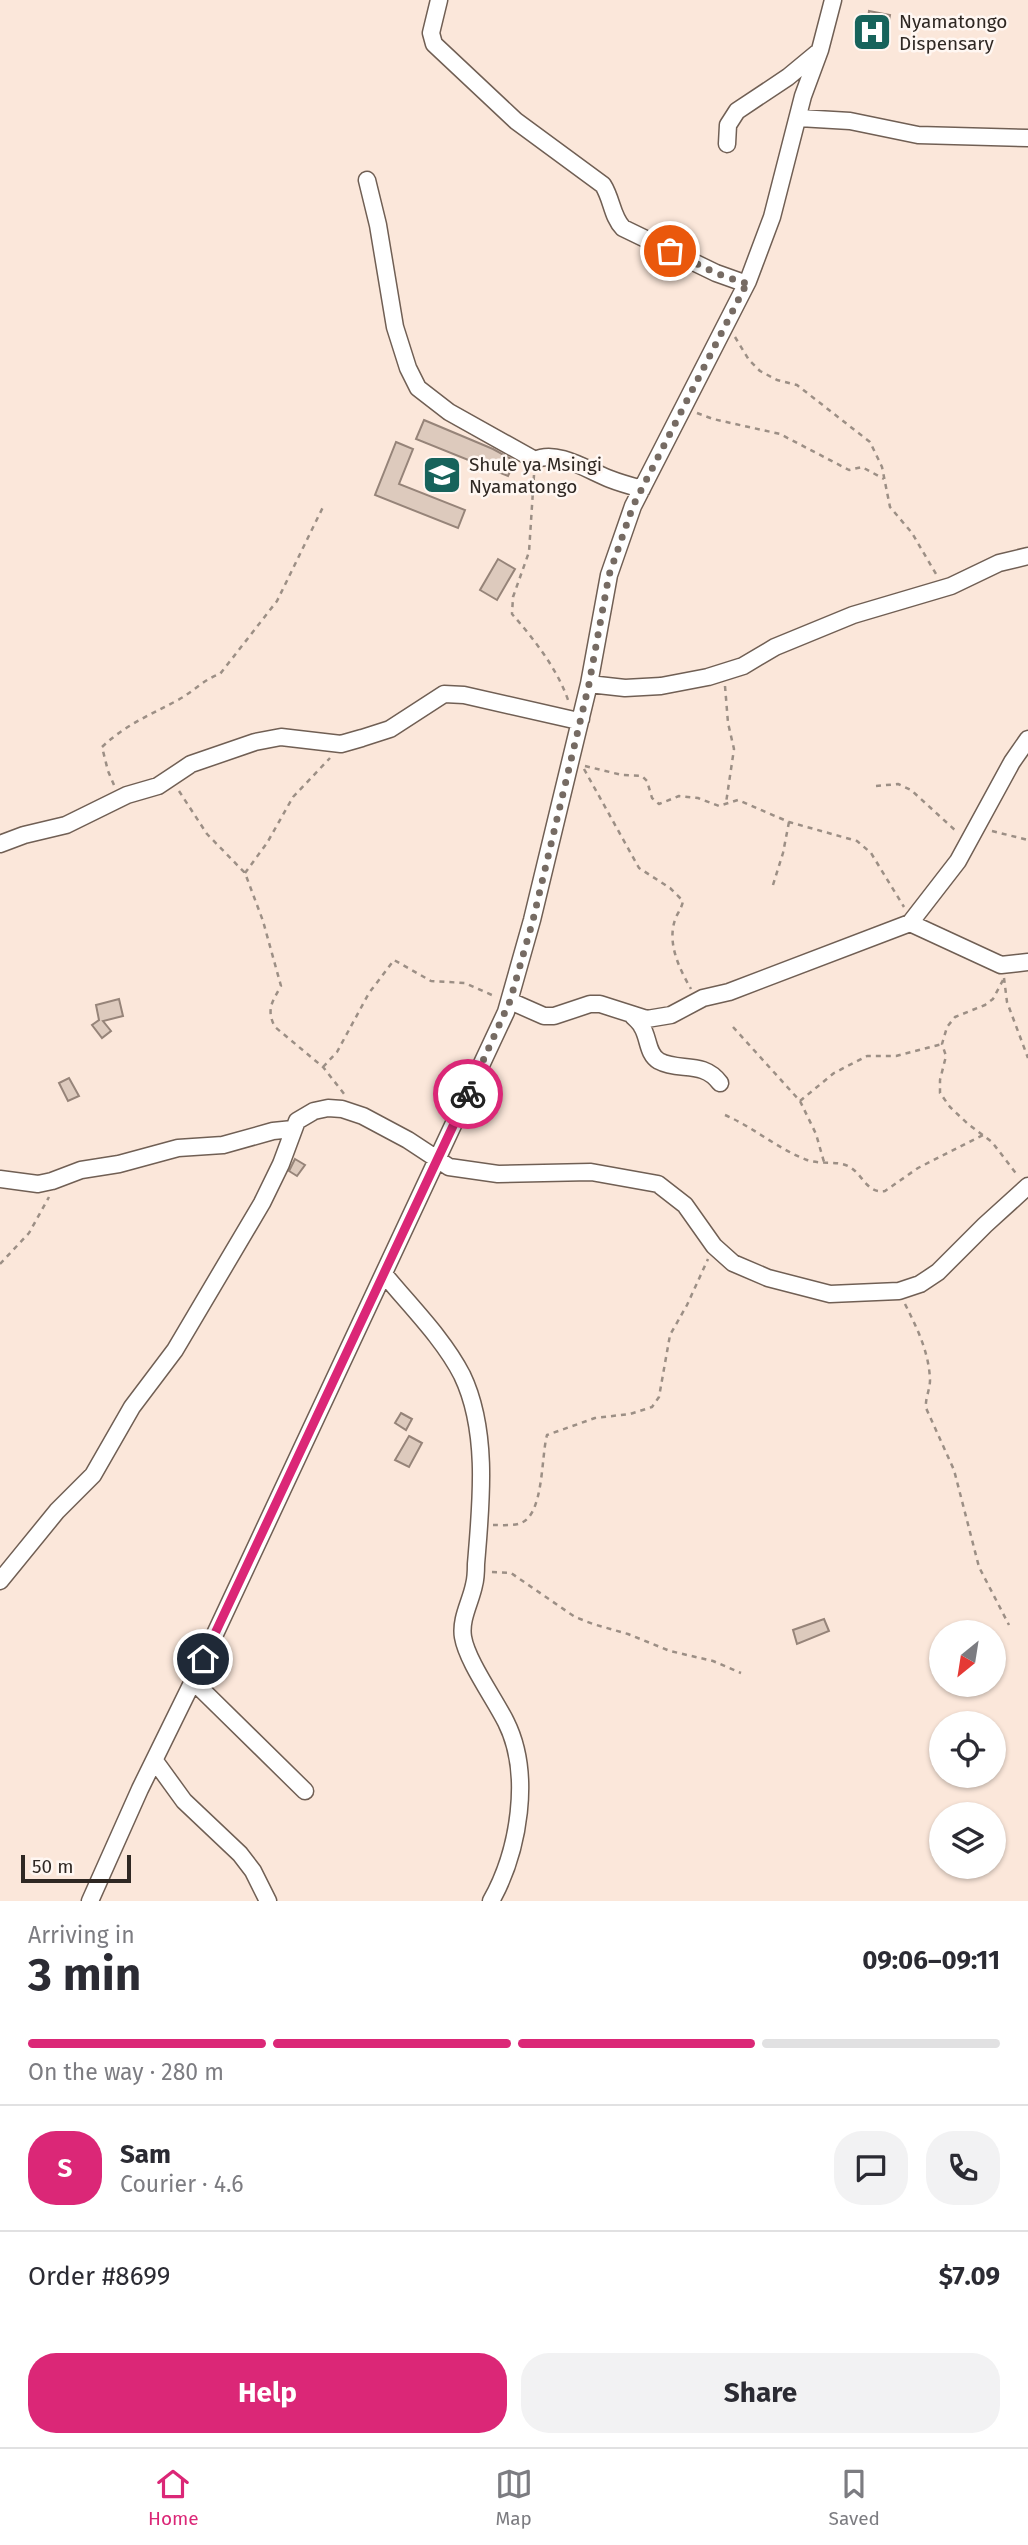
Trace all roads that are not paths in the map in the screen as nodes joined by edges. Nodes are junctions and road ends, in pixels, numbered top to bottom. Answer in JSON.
{"nodes":[{"id":1,"x":439,"y":0,"type":"edge"},
{"id":2,"x":833,"y":0,"type":"edge"},
{"id":3,"x":821,"y":50,"type":"junction"},
{"id":4,"x":799,"y":118,"type":"junction"},
{"id":5,"x":1028,"y":138,"type":"edge"},
{"id":6,"x":727,"y":144,"type":"dead end"},
{"id":7,"x":367,"y":180,"type":"dead end"},
{"id":8,"x":748,"y":281,"type":"junction"},
{"id":9,"x":642,"y":489,"type":"junction"},
{"id":10,"x":1028,"y":556,"type":"edge"},
{"id":11,"x":589,"y":684,"type":"junction"},
{"id":12,"x":578,"y":719,"type":"junction"},
{"id":13,"x":1028,"y":738,"type":"edge"},
{"id":14,"x":0,"y":844,"type":"edge"},
{"id":15,"x":911,"y":923,"type":"junction"},
{"id":16,"x":1015,"y":969,"type":"edge"},
{"id":17,"x":510,"y":1001,"type":"junction"},
{"id":18,"x":631,"y":1014,"type":"junction"},
{"id":19,"x":720,"y":1083,"type":"dead end"},
{"id":20,"x":293,"y":1129,"type":"junction"},
{"id":21,"x":437,"y":1161,"type":"junction"},
{"id":22,"x":0,"y":1179,"type":"edge"},
{"id":23,"x":1028,"y":1186,"type":"edge"},
{"id":24,"x":384,"y":1274,"type":"junction"},
{"id":25,"x":0,"y":1581,"type":"edge"},
{"id":26,"x":193,"y":1681,"type":"junction"},
{"id":27,"x":155,"y":1761,"type":"junction"},
{"id":28,"x":305,"y":1791,"type":"dead end"},
{"id":29,"x":90,"y":1901,"type":"edge"},
{"id":30,"x":268,"y":1901,"type":"edge"},
{"id":31,"x":491,"y":1901,"type":"edge"}],
"edges":[{"from":1,"to":8,"type":"street"},
{"from":2,"to":3,"type":"street"},
{"from":3,"to":4,"type":"street"},
{"from":3,"to":6,"type":"street"},
{"from":4,"to":5,"type":"street"},
{"from":4,"to":8,"type":"street"},
{"from":7,"to":9,"type":"street"},
{"from":8,"to":9,"type":"street"},
{"from":9,"to":11,"type":"street"},
{"from":10,"to":11,"type":"street"},
{"from":11,"to":12,"type":"street"},
{"from":12,"to":14,"type":"street"},
{"from":12,"to":17,"type":"street"},
{"from":13,"to":15,"type":"street"},
{"from":15,"to":16,"type":"street"},
{"from":15,"to":18,"type":"street"},
{"from":17,"to":18,"type":"street"},
{"from":17,"to":21,"type":"street"},
{"from":18,"to":19,"type":"street"},
{"from":20,"to":21,"type":"street"},
{"from":20,"to":22,"type":"street"},
{"from":20,"to":25,"type":"street"},
{"from":21,"to":23,"type":"street"},
{"from":21,"to":24,"type":"street"},
{"from":24,"to":26,"type":"street"},
{"from":24,"to":31,"type":"street"},
{"from":26,"to":27,"type":"street"},
{"from":26,"to":28,"type":"street"},
{"from":27,"to":29,"type":"street"},
{"from":27,"to":30,"type":"street"}]}
